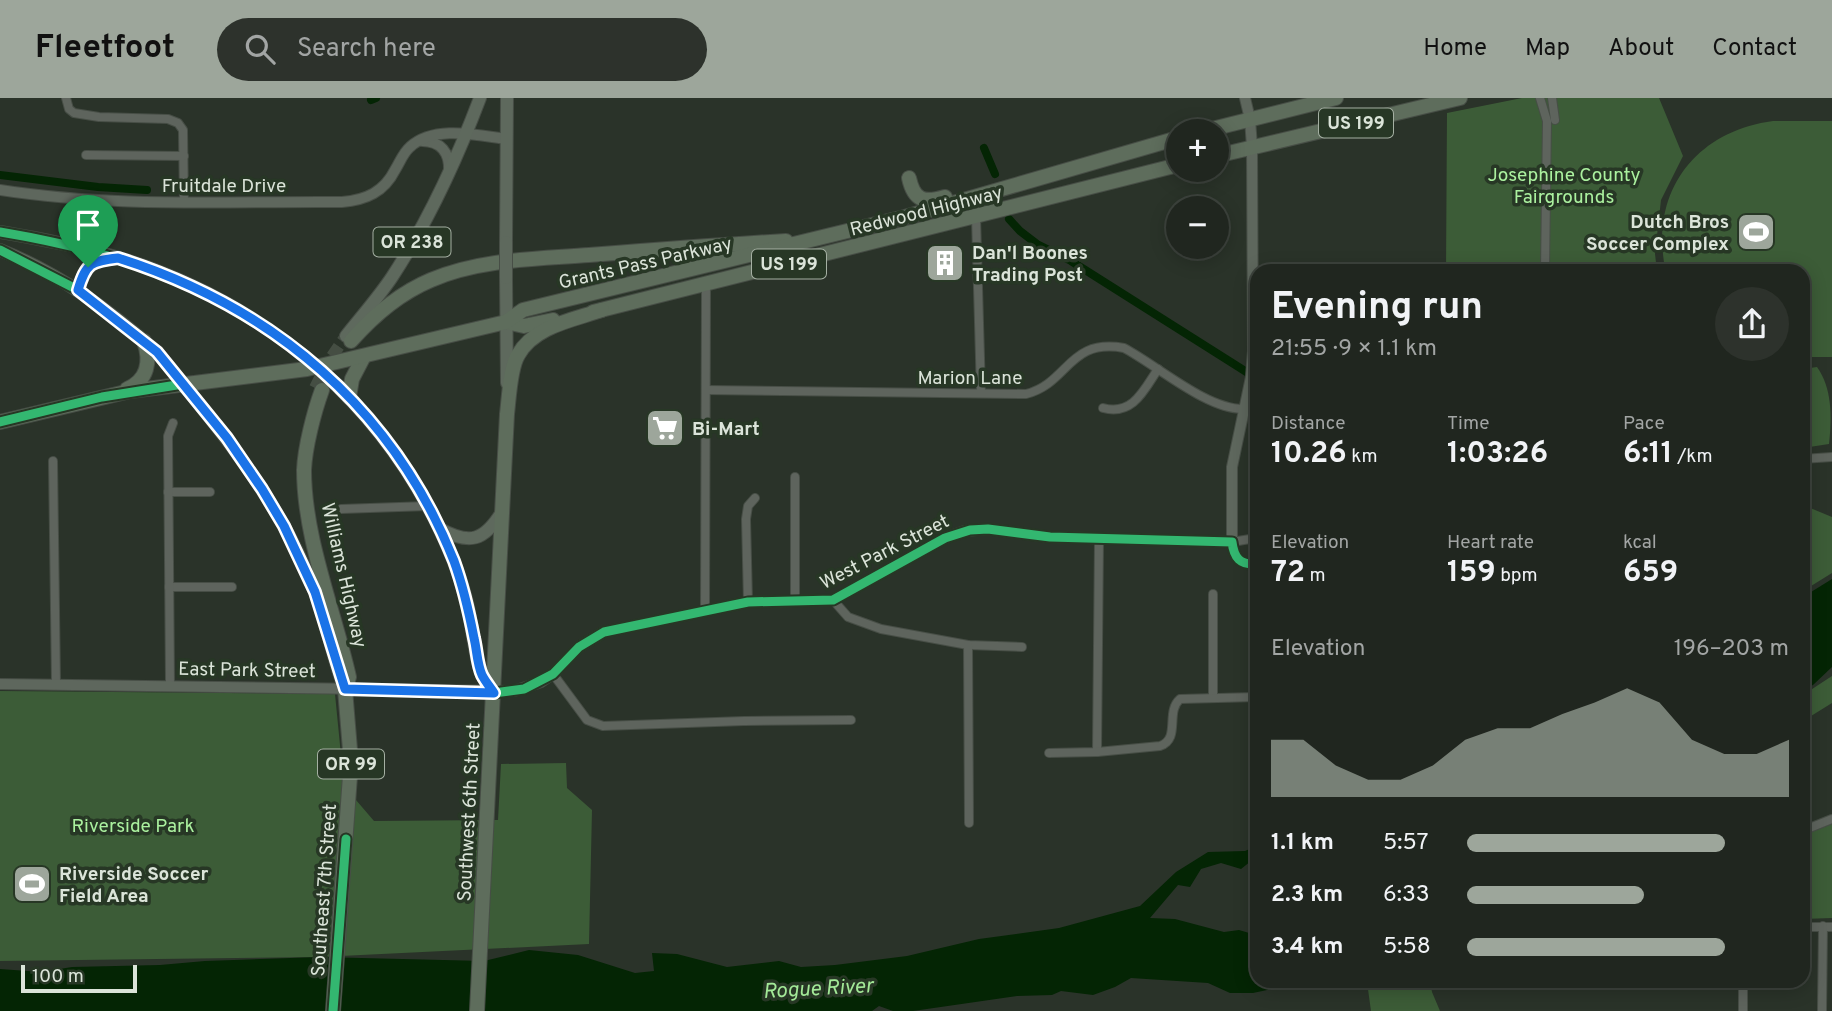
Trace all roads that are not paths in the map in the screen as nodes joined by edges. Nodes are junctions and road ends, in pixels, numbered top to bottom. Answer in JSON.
{"nodes":[{"id":1,"x":66,"y":98,"type":"edge"},
{"id":2,"x":480,"y":98,"type":"edge"},
{"id":3,"x":506,"y":98,"type":"edge"},
{"id":4,"x":1245,"y":98,"type":"edge"},
{"id":5,"x":1336,"y":98,"type":"edge"},
{"id":6,"x":1460,"y":98,"type":"edge"},
{"id":7,"x":1540,"y":98,"type":"edge"},
{"id":8,"x":1552,"y":98,"type":"edge"},
{"id":9,"x":1250,"y":119,"type":"junction"},
{"id":10,"x":1551,"y":121,"type":"junction"},
{"id":11,"x":1229,"y":124,"type":"edge"},
{"id":12,"x":466,"y":134,"type":"junction"},
{"id":13,"x":506,"y":139,"type":"junction"},
{"id":14,"x":422,"y":141,"type":"junction"},
{"id":15,"x":1166,"y":141,"type":"edge"},
{"id":16,"x":1252,"y":147,"type":"junction"},
{"id":17,"x":1229,"y":153,"type":"edge"},
{"id":18,"x":86,"y":155,"type":"dead end"},
{"id":19,"x":184,"y":156,"type":"junction"},
{"id":20,"x":1166,"y":168,"type":"edge"},
{"id":21,"x":449,"y":172,"type":"junction"},
{"id":22,"x":1055,"y":172,"type":"junction"},
{"id":23,"x":908,"y":178,"type":"dead end"},
{"id":24,"x":0,"y":190,"type":"edge"},
{"id":25,"x":184,"y":203,"type":"junction"},
{"id":26,"x":976,"y":216,"type":"junction"},
{"id":27,"x":4,"y":234,"type":"edge"},
{"id":28,"x":836,"y":235,"type":"junction"},
{"id":29,"x":0,"y":250,"type":"edge"},
{"id":30,"x":118,"y":258,"type":"junction"},
{"id":31,"x":1252,"y":264,"type":"edge"},
{"id":32,"x":1545,"y":264,"type":"edge"},
{"id":33,"x":706,"y":285,"type":"junction"},
{"id":34,"x":78,"y":290,"type":"junction"},
{"id":35,"x":602,"y":310,"type":"junction"},
{"id":36,"x":506,"y":322,"type":"junction"},
{"id":37,"x":348,"y":339,"type":"joint"},
{"id":38,"x":144,"y":341,"type":"junction"},
{"id":39,"x":364,"y":356,"type":"junction"},
{"id":40,"x":317,"y":367,"type":"junction"},
{"id":41,"x":1158,"y":369,"type":"junction"},
{"id":42,"x":1250,"y":374,"type":"edge"},
{"id":43,"x":184,"y":384,"type":"junction"},
{"id":44,"x":319,"y":389,"type":"tunnel mouth"},
{"id":45,"x":706,"y":390,"type":"junction"},
{"id":46,"x":981,"y":393,"type":"junction"},
{"id":47,"x":113,"y":395,"type":"junction"},
{"id":48,"x":349,"y":397,"type":"junction"},
{"id":49,"x":1103,"y":408,"type":"dead end"},
{"id":50,"x":1243,"y":410,"type":"junction"},
{"id":51,"x":507,"y":414,"type":"junction"},
{"id":52,"x":0,"y":422,"type":"edge"},
{"id":53,"x":173,"y":423,"type":"dead end"},
{"id":54,"x":1832,"y":457,"type":"edge"},
{"id":55,"x":1810,"y":458,"type":"edge"},
{"id":56,"x":53,"y":461,"type":"dead end"},
{"id":57,"x":795,"y":477,"type":"dead end"},
{"id":58,"x":168,"y":492,"type":"junction"},
{"id":59,"x":210,"y":492,"type":"dead end"},
{"id":60,"x":755,"y":498,"type":"dead end"},
{"id":61,"x":428,"y":506,"type":"junction"},
{"id":62,"x":341,"y":509,"type":"dead end"},
{"id":63,"x":503,"y":512,"type":"junction"},
{"id":64,"x":440,"y":528,"type":"junction"},
{"id":65,"x":1099,"y":539,"type":"junction"},
{"id":66,"x":1250,"y":539,"type":"edge"},
{"id":67,"x":1232,"y":542,"type":"junction"},
{"id":68,"x":1250,"y":564,"type":"edge"},
{"id":69,"x":169,"y":587,"type":"junction"},
{"id":70,"x":232,"y":587,"type":"dead end"},
{"id":71,"x":1213,"y":594,"type":"dead end"},
{"id":72,"x":833,"y":600,"type":"junction"},
{"id":73,"x":748,"y":602,"type":"junction"},
{"id":74,"x":795,"y":602,"type":"junction"},
{"id":75,"x":705,"y":610,"type":"junction"},
{"id":76,"x":968,"y":645,"type":"junction"},
{"id":77,"x":1022,"y":647,"type":"dead end"},
{"id":78,"x":553,"y":674,"type":"junction"},
{"id":79,"x":0,"y":684,"type":"edge"},
{"id":80,"x":57,"y":684,"type":"junction"},
{"id":81,"x":170,"y":685,"type":"junction"},
{"id":82,"x":345,"y":689,"type":"junction"},
{"id":83,"x":494,"y":693,"type":"junction"},
{"id":84,"x":1213,"y":697,"type":"junction"},
{"id":85,"x":1250,"y":697,"type":"edge"},
{"id":86,"x":851,"y":720,"type":"dead end"},
{"id":87,"x":1097,"y":752,"type":"junction"},
{"id":88,"x":1049,"y":753,"type":"dead end"},
{"id":89,"x":1832,"y":819,"type":"edge"},
{"id":90,"x":969,"y":823,"type":"dead end"},
{"id":91,"x":1810,"y":828,"type":"edge"},
{"id":92,"x":1827,"y":927,"type":"edge"},
{"id":93,"x":1743,"y":988,"type":"edge"},
{"id":94,"x":333,"y":1011,"type":"edge"},
{"id":95,"x":477,"y":1011,"type":"edge"},
{"id":96,"x":1743,"y":1011,"type":"edge"},
{"id":97,"x":1822,"y":1011,"type":"edge"}],
"edges":[{"from":1,"to":19,"type":"street"},
{"from":2,"to":12,"type":"main road","number":"OR 238"},
{"from":3,"to":13,"type":"main road"},
{"from":4,"to":9,"type":"street"},
{"from":5,"to":9,"type":"highway","number":"US 199"},
{"from":6,"to":16,"type":"highway","number":"US 199"},
{"from":7,"to":10,"type":"street"},
{"from":8,"to":10,"type":"street"},
{"from":9,"to":11,"type":"highway","number":"US 199"},
{"from":9,"to":16,"type":"street"},
{"from":10,"to":32,"type":"street"},
{"from":12,"to":13,"type":"street"},
{"from":12,"to":14,"type":"street"},
{"from":12,"to":21,"type":"main road","number":"OR 238"},
{"from":13,"to":36,"type":"main road","bridge":true},
{"from":14,"to":21,"type":"street"},
{"from":14,"to":25,"type":"street","name":"Fruitdale Drive"},
{"from":15,"to":22,"type":"highway","name":"Redwood Highway","number":"US 199"},
{"from":16,"to":17,"type":"highway","number":"US 199"},
{"from":16,"to":31,"type":"street"},
{"from":18,"to":19,"type":"street"},
{"from":19,"to":25,"type":"street"},
{"from":20,"to":26,"type":"highway","name":"Redwood Highway","number":"US 199"},
{"from":21,"to":37,"type":"main road","number":"OR 238"},
{"from":22,"to":23,"type":"highway"},
{"from":22,"to":28,"type":"highway","name":"Redwood Highway","number":"US 199"},
{"from":24,"to":25,"type":"street","name":"Fruitdale Drive"},
{"from":26,"to":33,"type":"highway","name":"Redwood Highway","number":"US 199"},
{"from":26,"to":46,"type":"street"},
{"from":27,"to":30,"type":"main road"},
{"from":28,"to":36,"type":"highway","name":"Grants Pass Parkway","number":"US 199"},
{"from":28,"to":37,"type":"highway"},
{"from":29,"to":34,"type":"main road","number":"OR 99"},
{"from":30,"to":34,"type":"main road"},
{"from":30,"to":40,"type":"main road"},
{"from":33,"to":35,"type":"highway","name":"Redwood Highway","number":"US 199"},
{"from":33,"to":45,"type":"street"},
{"from":34,"to":38,"type":"main road","number":"OR 99"},
{"from":35,"to":36,"type":"highway","name":"Grants Pass Parkway","number":"US 199"},
{"from":35,"to":51,"type":"highway"},
{"from":36,"to":39,"type":"highway","name":"Grants Pass Parkway","number":"US 199"},
{"from":36,"to":51,"type":"main road","name":"Southwest 6th Street"},
{"from":38,"to":43,"type":"main road","number":"OR 99"},
{"from":38,"to":47,"type":"highway"},
{"from":39,"to":40,"type":"highway","name":"Grants Pass Parkway","number":"US 199"},
{"from":39,"to":48,"type":"highway"},
{"from":40,"to":43,"type":"highway","name":"Grants Pass Parkway","number":"US 199"},
{"from":40,"to":48,"type":"main road"},
{"from":41,"to":46,"type":"street","name":"Marion Lane"},
{"from":41,"to":49,"type":"street"},
{"from":41,"to":50,"type":"street","name":"Marion Lane"},
{"from":42,"to":50,"type":"street"},
{"from":43,"to":47,"type":"highway","name":"Grants Pass Parkway","number":"US 199"},
{"from":43,"to":82,"type":"main road","number":"OR 99"},
{"from":44,"to":82,"type":"highway","name":"Williams Highway"},
{"from":45,"to":46,"type":"street","name":"Marion Lane"},
{"from":45,"to":75,"type":"street"},
{"from":47,"to":52,"type":"highway","name":"Grants Pass Parkway","number":"US 199"},
{"from":48,"to":61,"type":"main road"},
{"from":50,"to":67,"type":"street"},
{"from":51,"to":63,"type":"highway","name":"Southwest 6th Street"},
{"from":53,"to":58,"type":"street"},
{"from":54,"to":55,"type":"street"},
{"from":56,"to":80,"type":"street"},
{"from":57,"to":74,"type":"street"},
{"from":58,"to":59,"type":"street"},
{"from":58,"to":69,"type":"street"},
{"from":60,"to":73,"type":"street"},
{"from":61,"to":62,"type":"street"},
{"from":61,"to":64,"type":"main road"},
{"from":63,"to":64,"type":"main road"},
{"from":63,"to":83,"type":"highway","name":"Southwest 6th Street"},
{"from":64,"to":83,"type":"main road"},
{"from":65,"to":67,"type":"street","name":"West Park Street"},
{"from":65,"to":72,"type":"street","name":"West Park Street"},
{"from":65,"to":87,"type":"street"},
{"from":66,"to":67,"type":"street"},
{"from":67,"to":68,"type":"street"},
{"from":69,"to":70,"type":"street"},
{"from":69,"to":81,"type":"street"},
{"from":71,"to":84,"type":"street"},
{"from":72,"to":74,"type":"street","name":"West Park Street"},
{"from":72,"to":76,"type":"street"},
{"from":73,"to":74,"type":"street","name":"West Park Street"},
{"from":73,"to":75,"type":"street","name":"West Park Street"},
{"from":75,"to":78,"type":"street","name":"West Park Street"},
{"from":76,"to":77,"type":"street"},
{"from":76,"to":90,"type":"street"},
{"from":78,"to":83,"type":"street","name":"West Park Street"},
{"from":78,"to":86,"type":"street"},
{"from":79,"to":80,"type":"street","name":"East Park Street"},
{"from":80,"to":81,"type":"street","name":"East Park Street"},
{"from":81,"to":82,"type":"street","name":"East Park Street"},
{"from":82,"to":83,"type":"street","name":"East Park Street"},
{"from":82,"to":94,"type":"highway","name":"Southeast 7th Street","number":"OR 99"},
{"from":83,"to":95,"type":"highway","name":"Southwest 6th Street"},
{"from":84,"to":85,"type":"street"},
{"from":84,"to":87,"type":"street"},
{"from":87,"to":88,"type":"street"},
{"from":89,"to":91,"type":"street"},
{"from":92,"to":97,"type":"street"},
{"from":93,"to":96,"type":"street"}]}
